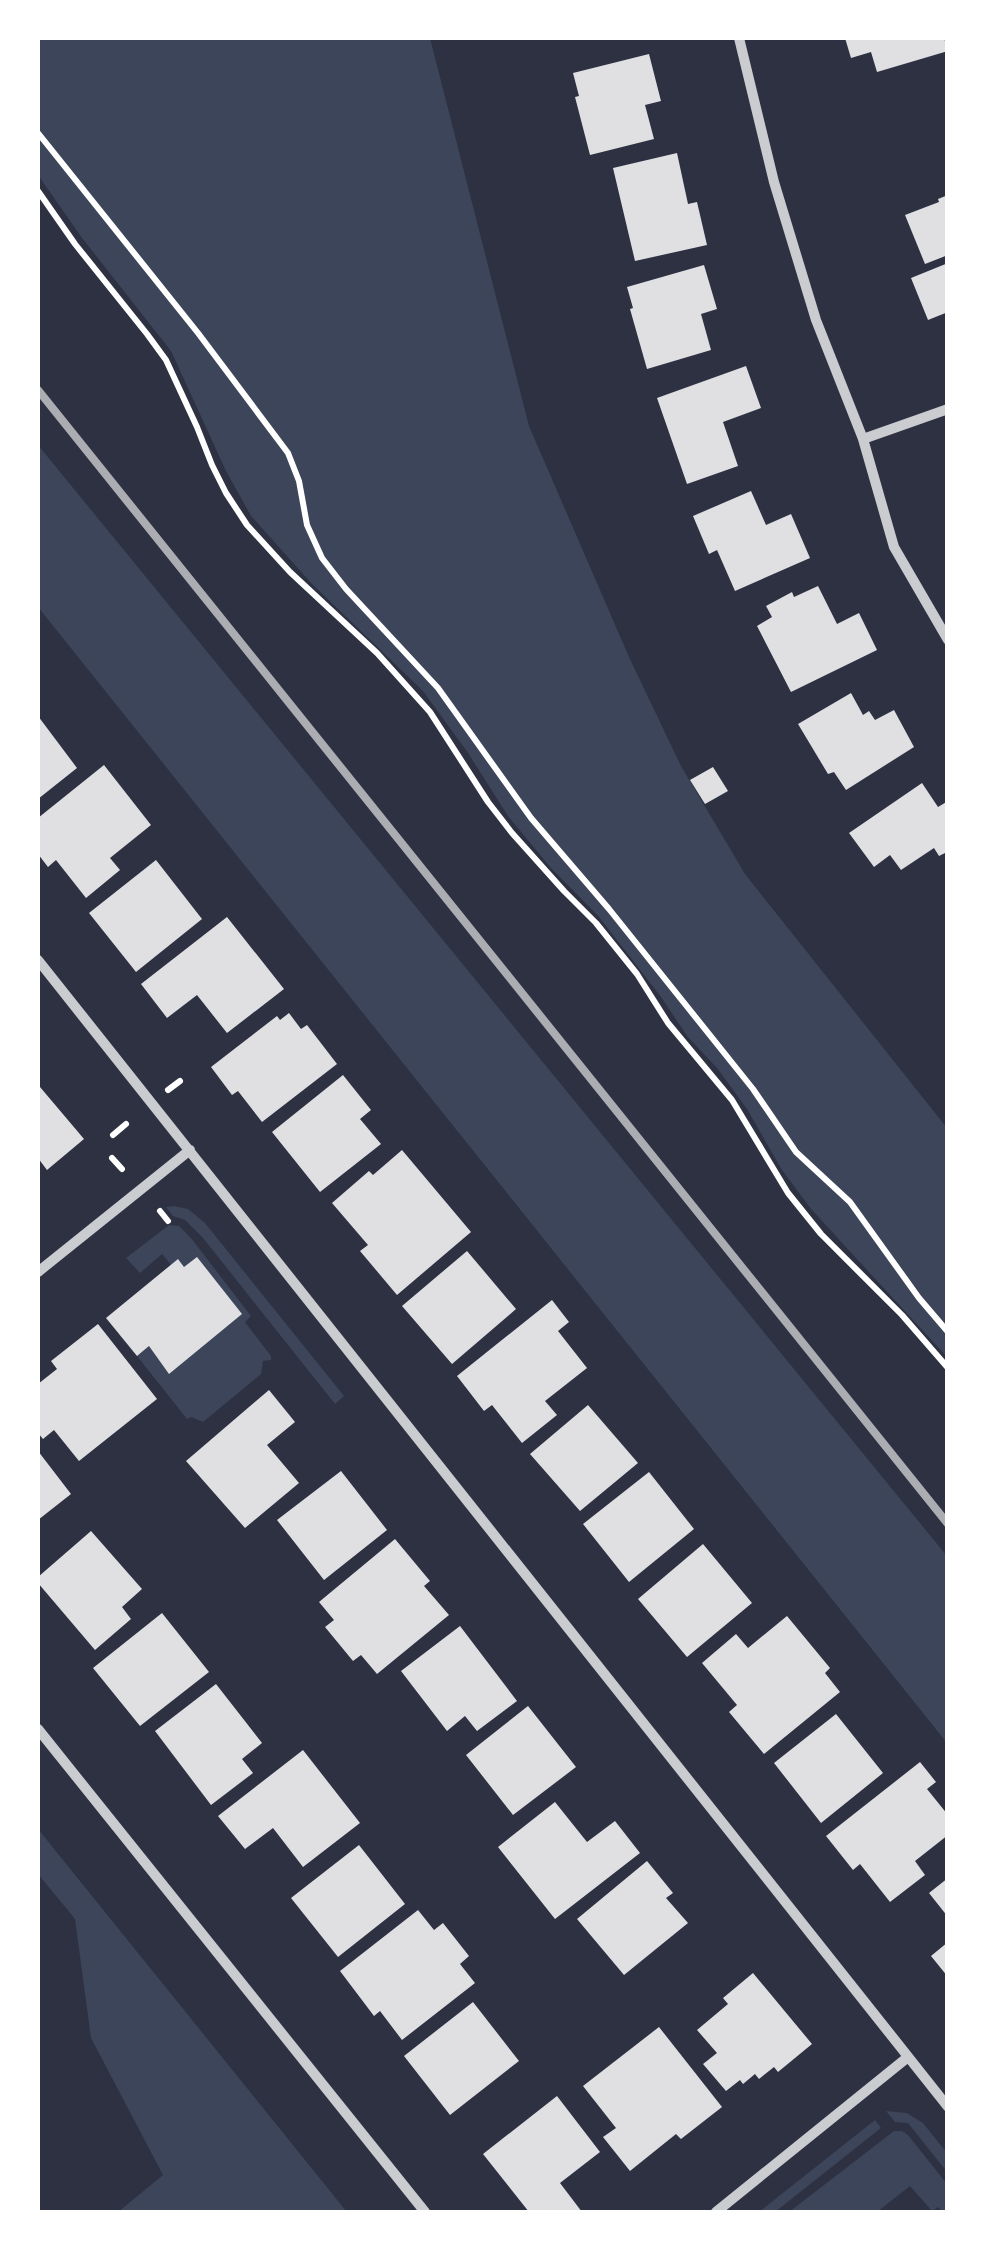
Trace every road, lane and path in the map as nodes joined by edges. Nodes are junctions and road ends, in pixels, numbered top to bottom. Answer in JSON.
{"nodes":[{"id":1,"x":739,"y":38,"type":"edge"},
{"id":2,"x":38,"y":133,"type":"edge"},
{"id":3,"x":38,"y":190,"type":"edge"},
{"id":4,"x":948,"y":409,"type":"edge"},
{"id":5,"x":863,"y":439,"type":"junction"},
{"id":6,"x":948,"y":640,"type":"edge"},
{"id":7,"x":38,"y":960,"type":"edge"},
{"id":8,"x":126,"y":1124,"type":"dead end"},
{"id":9,"x":113,"y":1135,"type":"dead end"},
{"id":10,"x":190,"y":1150,"type":"junction"},
{"id":11,"x":112,"y":1158,"type":"dead end"},
{"id":12,"x":122,"y":1169,"type":"dead end"},
{"id":13,"x":160,"y":1212,"type":"dead end"},
{"id":14,"x":168,"y":1221,"type":"dead end"},
{"id":15,"x":38,"y":1272,"type":"edge"},
{"id":16,"x":948,"y":1332,"type":"edge"},
{"id":17,"x":948,"y":1368,"type":"edge"},
{"id":18,"x":38,"y":1729,"type":"edge"},
{"id":19,"x":908,"y":2057,"type":"junction"},
{"id":20,"x":948,"y":2106,"type":"edge"},
{"id":21,"x":426,"y":2212,"type":"edge"},
{"id":22,"x":716,"y":2212,"type":"edge"}],
"edges":[{"from":1,"to":5,"type":"street"},
{"from":2,"to":16,"type":"path"},
{"from":3,"to":17,"type":"path"},
{"from":4,"to":5,"type":"street"},
{"from":5,"to":6,"type":"street"},
{"from":7,"to":10,"type":"street"},
{"from":8,"to":9,"type":"path"},
{"from":10,"to":15,"type":"street"},
{"from":10,"to":19,"type":"street"},
{"from":11,"to":12,"type":"path"},
{"from":13,"to":14,"type":"path"},
{"from":18,"to":21,"type":"street"},
{"from":19,"to":20,"type":"street"},
{"from":19,"to":22,"type":"street"}]}
